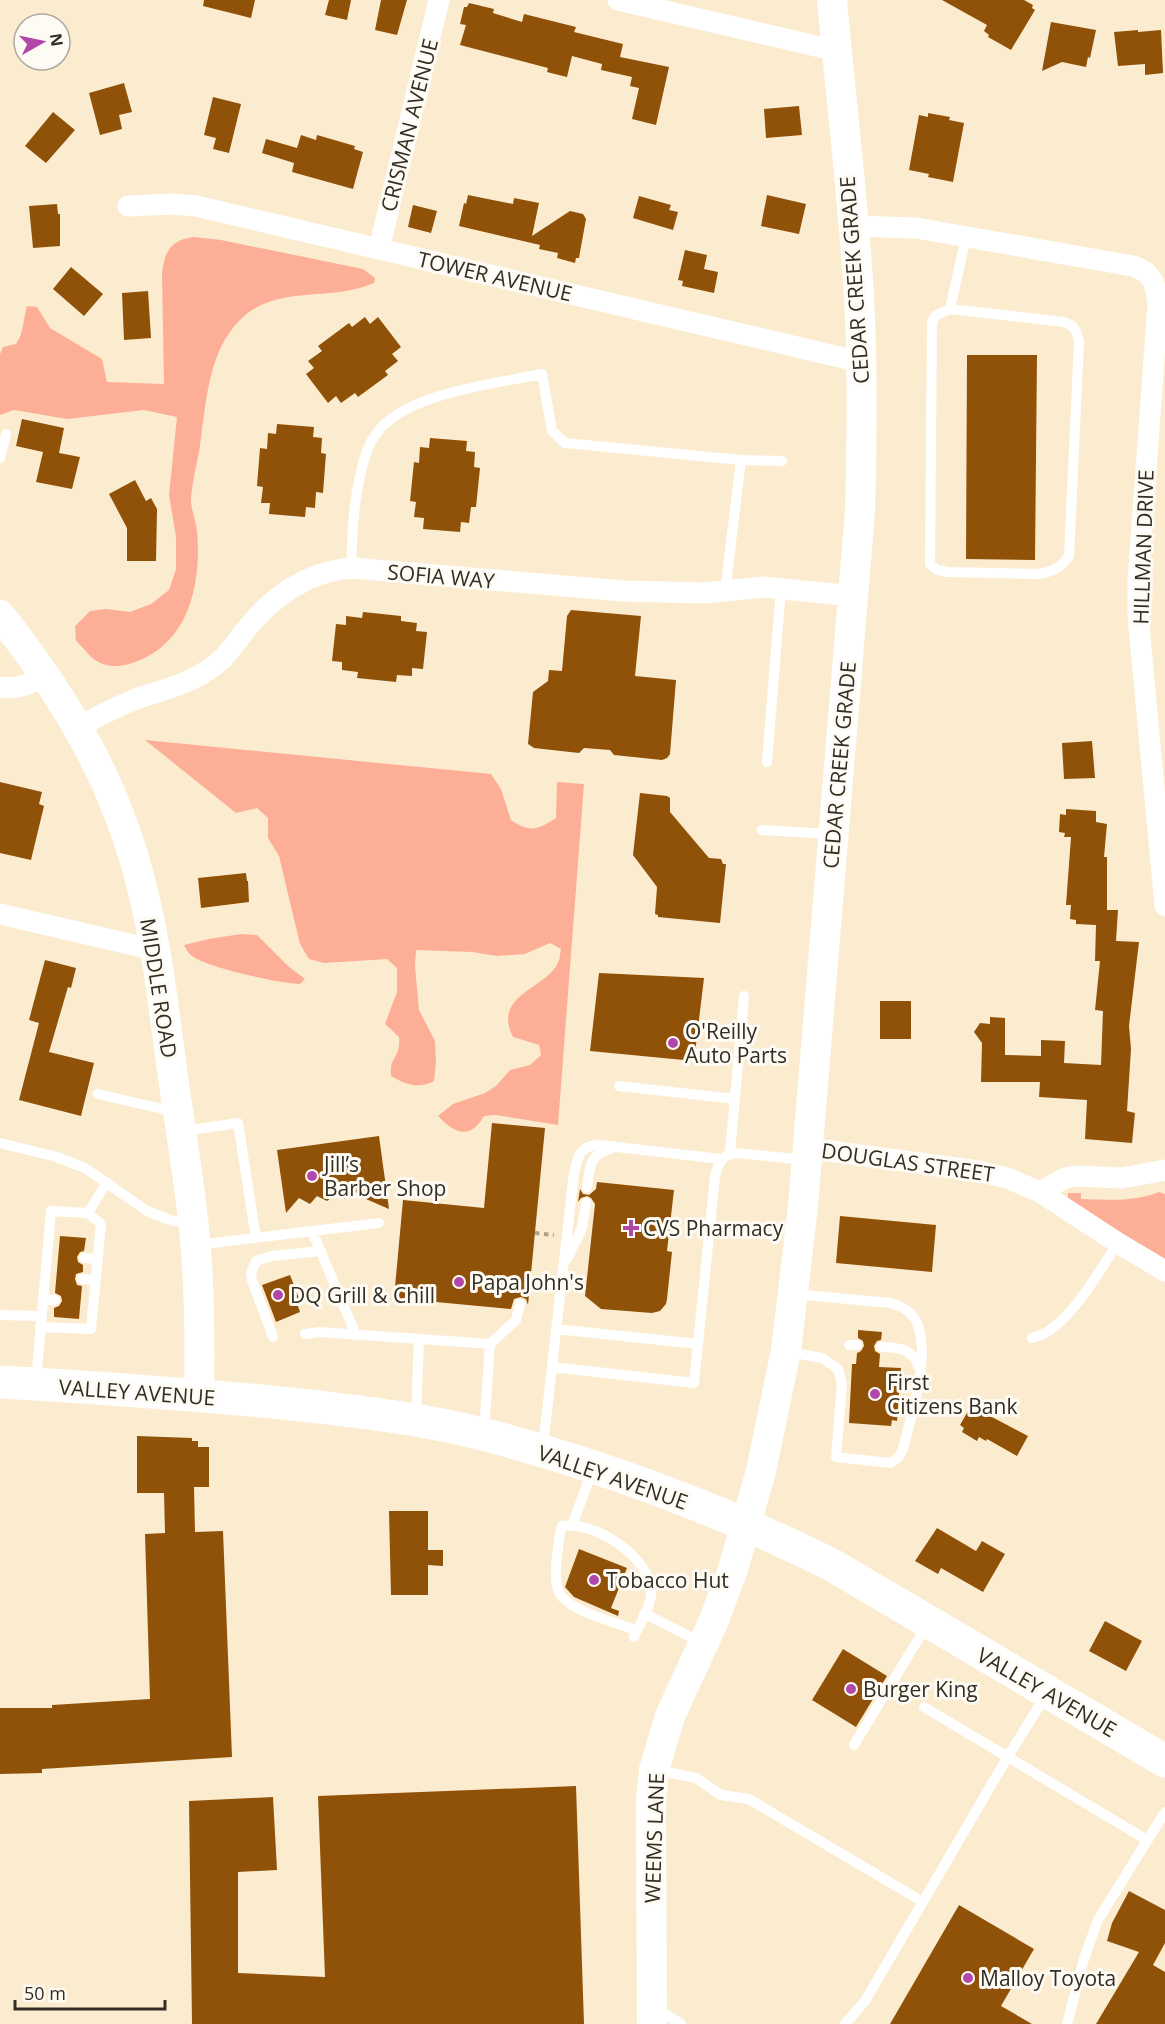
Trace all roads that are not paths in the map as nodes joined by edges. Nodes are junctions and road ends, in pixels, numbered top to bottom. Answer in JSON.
{"nodes":[{"id":1,"x":439,"y":0,"type":"edge"},
{"id":2,"x":622,"y":0,"type":"edge"},
{"id":3,"x":832,"y":0,"type":"edge"},
{"id":4,"x":837,"y":51,"type":"junction"},
{"id":5,"x":128,"y":206,"type":"dead end"},
{"id":6,"x":853,"y":226,"type":"junction"},
{"id":7,"x":966,"y":237,"type":"junction"},
{"id":8,"x":379,"y":249,"type":"junction"},
{"id":9,"x":950,"y":309,"type":"junction"},
{"id":10,"x":861,"y":362,"type":"junction"},
{"id":11,"x":6,"y":434,"type":"dead end"},
{"id":12,"x":0,"y":458,"type":"edge"},
{"id":13,"x":741,"y":460,"type":"junction"},
{"id":14,"x":782,"y":461,"type":"dead end"},
{"id":15,"x":352,"y":568,"type":"junction"},
{"id":16,"x":781,"y":588,"type":"junction"},
{"id":17,"x":725,"y":592,"type":"junction"},
{"id":18,"x":853,"y":596,"type":"junction"},
{"id":19,"x":0,"y":615,"type":"edge"},
{"id":20,"x":46,"y":675,"type":"junction"},
{"id":21,"x":0,"y":687,"type":"edge"},
{"id":22,"x":79,"y":727,"type":"junction"},
{"id":23,"x":767,"y":762,"type":"dead end"},
{"id":24,"x":762,"y":830,"type":"dead end"},
{"id":25,"x":834,"y":834,"type":"junction"},
{"id":26,"x":1165,"y":906,"type":"edge"},
{"id":27,"x":0,"y":914,"type":"edge"},
{"id":28,"x":155,"y":950,"type":"junction"},
{"id":29,"x":744,"y":996,"type":"dead end"},
{"id":30,"x":619,"y":1086,"type":"dead end"},
{"id":31,"x":98,"y":1094,"type":"dead end"},
{"id":32,"x":735,"y":1099,"type":"junction"},
{"id":33,"x":179,"y":1122,"type":"junction"},
{"id":34,"x":0,"y":1143,"type":"edge"},
{"id":35,"x":620,"y":1148,"type":"junction"},
{"id":36,"x":807,"y":1154,"type":"junction"},
{"id":37,"x":725,"y":1156,"type":"junction"},
{"id":38,"x":1165,"y":1170,"type":"edge"},
{"id":39,"x":107,"y":1182,"type":"junction"},
{"id":40,"x":587,"y":1188,"type":"dead end"},
{"id":41,"x":1040,"y":1192,"type":"junction"},
{"id":42,"x":586,"y":1203,"type":"dead end"},
{"id":43,"x":88,"y":1213,"type":"junction"},
{"id":44,"x":379,"y":1223,"type":"dead end"},
{"id":45,"x":312,"y":1231,"type":"junction"},
{"id":46,"x":195,"y":1236,"type":"junction"},
{"id":47,"x":256,"y":1238,"type":"junction"},
{"id":48,"x":1118,"y":1243,"type":"junction"},
{"id":49,"x":321,"y":1251,"type":"junction"},
{"id":50,"x":84,"y":1258,"type":"dead end"},
{"id":51,"x":98,"y":1259,"type":"junction"},
{"id":52,"x":564,"y":1265,"type":"junction"},
{"id":53,"x":1165,"y":1271,"type":"edge"},
{"id":54,"x":82,"y":1279,"type":"dead end"},
{"id":55,"x":96,"y":1280,"type":"junction"},
{"id":56,"x":793,"y":1294,"type":"junction"},
{"id":57,"x":43,"y":1300,"type":"junction"},
{"id":58,"x":55,"y":1300,"type":"dead end"},
{"id":59,"x":81,"y":1302,"type":"dead end"},
{"id":60,"x":94,"y":1303,"type":"junction"},
{"id":61,"x":520,"y":1304,"type":"dead end"},
{"id":62,"x":0,"y":1315,"type":"edge"},
{"id":63,"x":41,"y":1322,"type":"junction"},
{"id":64,"x":556,"y":1329,"type":"junction"},
{"id":65,"x":305,"y":1334,"type":"dead end"},
{"id":66,"x":356,"y":1335,"type":"junction"},
{"id":67,"x":273,"y":1337,"type":"dead end"},
{"id":68,"x":1032,"y":1338,"type":"dead end"},
{"id":69,"x":419,"y":1339,"type":"junction"},
{"id":70,"x":490,"y":1344,"type":"junction"},
{"id":71,"x":698,"y":1344,"type":"junction"},
{"id":72,"x":881,"y":1347,"type":"dead end"},
{"id":73,"x":786,"y":1351,"type":"junction"},
{"id":74,"x":552,"y":1367,"type":"junction"},
{"id":75,"x":920,"y":1377,"type":"junction"},
{"id":76,"x":0,"y":1382,"type":"edge"},
{"id":77,"x":36,"y":1384,"type":"junction"},
{"id":78,"x":200,"y":1396,"type":"junction"},
{"id":79,"x":416,"y":1421,"type":"junction"},
{"id":80,"x":484,"y":1435,"type":"junction"},
{"id":81,"x":542,"y":1451,"type":"junction"},
{"id":82,"x":594,"y":1468,"type":"junction"},
{"id":83,"x":745,"y":1524,"type":"junction"},
{"id":84,"x":572,"y":1525,"type":"junction"},
{"id":85,"x":644,"y":1614,"type":"junction"},
{"id":86,"x":929,"y":1622,"type":"junction"},
{"id":87,"x":702,"y":1643,"type":"junction"},
{"id":88,"x":1048,"y":1693,"type":"junction"},
{"id":89,"x":924,"y":1707,"type":"dead end"},
{"id":90,"x":854,"y":1745,"type":"dead end"},
{"id":91,"x":1007,"y":1758,"type":"junction"},
{"id":92,"x":1165,"y":1761,"type":"edge"},
{"id":93,"x":654,"y":1770,"type":"junction"},
{"id":94,"x":1165,"y":1812,"type":"edge"},
{"id":95,"x":1147,"y":1840,"type":"junction"},
{"id":96,"x":922,"y":1902,"type":"junction"},
{"id":97,"x":652,"y":2015,"type":"edge"},
{"id":98,"x":681,"y":2024,"type":"edge"},
{"id":99,"x":845,"y":2024,"type":"edge"},
{"id":100,"x":1067,"y":2024,"type":"edge"}],
"edges":[{"from":1,"to":8,"type":"street","name":"CRISMAN AVENUE"},
{"from":2,"to":4,"type":"street"},
{"from":3,"to":4,"type":"main road","name":"CEDAR CREEK GRADE"},
{"from":4,"to":6,"type":"main road","name":"CEDAR CREEK GRADE"},
{"from":5,"to":8,"type":"street","name":"TOWER AVENUE"},
{"from":6,"to":7,"type":"street","name":"HILLMAN DRIVE"},
{"from":6,"to":10,"type":"main road","name":"CEDAR CREEK GRADE"},
{"from":7,"to":9,"type":"lane"},
{"from":7,"to":26,"type":"street","name":"HILLMAN DRIVE"},
{"from":8,"to":10,"type":"street","name":"TOWER AVENUE"},
{"from":9,"to":9,"type":"lane"},
{"from":10,"to":18,"type":"main road","name":"CEDAR CREEK GRADE"},
{"from":11,"to":12,"type":"lane"},
{"from":13,"to":14,"type":"lane"},
{"from":13,"to":15,"type":"lane"},
{"from":13,"to":17,"type":"lane"},
{"from":15,"to":17,"type":"street","name":"SOFIA WAY"},
{"from":15,"to":22,"type":"street","name":"SOFIA WAY"},
{"from":16,"to":17,"type":"street","name":"SOFIA WAY"},
{"from":16,"to":18,"type":"street","name":"SOFIA WAY"},
{"from":16,"to":23,"type":"lane"},
{"from":18,"to":25,"type":"main road","name":"CEDAR CREEK GRADE"},
{"from":19,"to":20,"type":"main road","name":"MIDDLE ROAD"},
{"from":20,"to":21,"type":"street"},
{"from":20,"to":22,"type":"main road","name":"MIDDLE ROAD"},
{"from":22,"to":28,"type":"main road","name":"MIDDLE ROAD"},
{"from":24,"to":25,"type":"lane"},
{"from":25,"to":36,"type":"main road","name":"CEDAR CREEK GRADE"},
{"from":27,"to":28,"type":"street"},
{"from":28,"to":33,"type":"main road","name":"MIDDLE ROAD"},
{"from":29,"to":32,"type":"lane"},
{"from":30,"to":32,"type":"lane"},
{"from":31,"to":33,"type":"lane"},
{"from":32,"to":37,"type":"lane"},
{"from":33,"to":46,"type":"main road","name":"MIDDLE ROAD"},
{"from":33,"to":47,"type":"lane"},
{"from":34,"to":39,"type":"lane"},
{"from":35,"to":37,"type":"lane"},
{"from":35,"to":40,"type":"lane"},
{"from":35,"to":52,"type":"lane"},
{"from":36,"to":37,"type":"lane"},
{"from":36,"to":41,"type":"street","name":"DOUGLAS STREET"},
{"from":36,"to":56,"type":"main road","name":"CEDAR CREEK GRADE"},
{"from":37,"to":71,"type":"lane"},
{"from":38,"to":41,"type":"street"},
{"from":39,"to":43,"type":"lane"},
{"from":39,"to":46,"type":"lane"},
{"from":41,"to":48,"type":"street","name":"DOUGLAS STREET"},
{"from":42,"to":52,"type":"lane"},
{"from":43,"to":51,"type":"lane"},
{"from":43,"to":57,"type":"lane"},
{"from":44,"to":45,"type":"lane"},
{"from":45,"to":47,"type":"lane"},
{"from":45,"to":49,"type":"lane"},
{"from":46,"to":47,"type":"lane"},
{"from":46,"to":78,"type":"main road","name":"MIDDLE ROAD"},
{"from":48,"to":53,"type":"street","name":"DOUGLAS STREET"},
{"from":48,"to":68,"type":"lane"},
{"from":49,"to":66,"type":"lane"},
{"from":49,"to":67,"type":"lane"},
{"from":50,"to":51,"type":"lane"},
{"from":51,"to":55,"type":"lane"},
{"from":52,"to":64,"type":"lane"},
{"from":54,"to":55,"type":"lane"},
{"from":55,"to":60,"type":"lane"},
{"from":56,"to":73,"type":"main road","name":"CEDAR CREEK GRADE"},
{"from":56,"to":75,"type":"lane"},
{"from":57,"to":58,"type":"lane"},
{"from":57,"to":63,"type":"lane"},
{"from":59,"to":60,"type":"lane"},
{"from":60,"to":63,"type":"lane"},
{"from":61,"to":70,"type":"lane"},
{"from":62,"to":63,"type":"lane"},
{"from":63,"to":77,"type":"lane"},
{"from":64,"to":71,"type":"lane"},
{"from":64,"to":74,"type":"lane"},
{"from":65,"to":66,"type":"lane"},
{"from":66,"to":69,"type":"lane"},
{"from":69,"to":70,"type":"lane"},
{"from":69,"to":79,"type":"lane"},
{"from":70,"to":80,"type":"lane"},
{"from":71,"to":74,"type":"lane"},
{"from":72,"to":75,"type":"lane"},
{"from":73,"to":75,"type":"lane"},
{"from":73,"to":83,"type":"main road","name":"CEDAR CREEK GRADE"},
{"from":74,"to":81,"type":"lane"},
{"from":76,"to":77,"type":"main road","name":"VALLEY AVENUE"},
{"from":77,"to":78,"type":"main road","name":"VALLEY AVENUE"},
{"from":78,"to":79,"type":"main road","name":"VALLEY AVENUE"},
{"from":79,"to":80,"type":"main road","name":"VALLEY AVENUE"},
{"from":80,"to":81,"type":"main road","name":"VALLEY AVENUE"},
{"from":81,"to":82,"type":"main road","name":"VALLEY AVENUE"},
{"from":82,"to":83,"type":"main road","name":"VALLEY AVENUE"},
{"from":82,"to":84,"type":"lane"},
{"from":83,"to":86,"type":"main road","name":"VALLEY AVENUE"},
{"from":83,"to":87,"type":"main road","name":"WEEMS LANE"},
{"from":84,"to":85,"type":"lane"},
{"from":84,"to":85,"type":"lane"},
{"from":85,"to":87,"type":"lane"},
{"from":86,"to":88,"type":"main road","name":"VALLEY AVENUE"},
{"from":86,"to":90,"type":"lane"},
{"from":87,"to":93,"type":"main road","name":"WEEMS LANE"},
{"from":88,"to":91,"type":"lane"},
{"from":88,"to":92,"type":"main road","name":"VALLEY AVENUE"},
{"from":89,"to":91,"type":"lane"},
{"from":91,"to":95,"type":"lane"},
{"from":91,"to":96,"type":"lane"},
{"from":93,"to":96,"type":"lane"},
{"from":93,"to":97,"type":"main road","name":"WEEMS LANE"},
{"from":94,"to":95,"type":"lane"},
{"from":95,"to":100,"type":"lane"},
{"from":96,"to":99,"type":"lane"},
{"from":97,"to":98,"type":"lane"}]}
